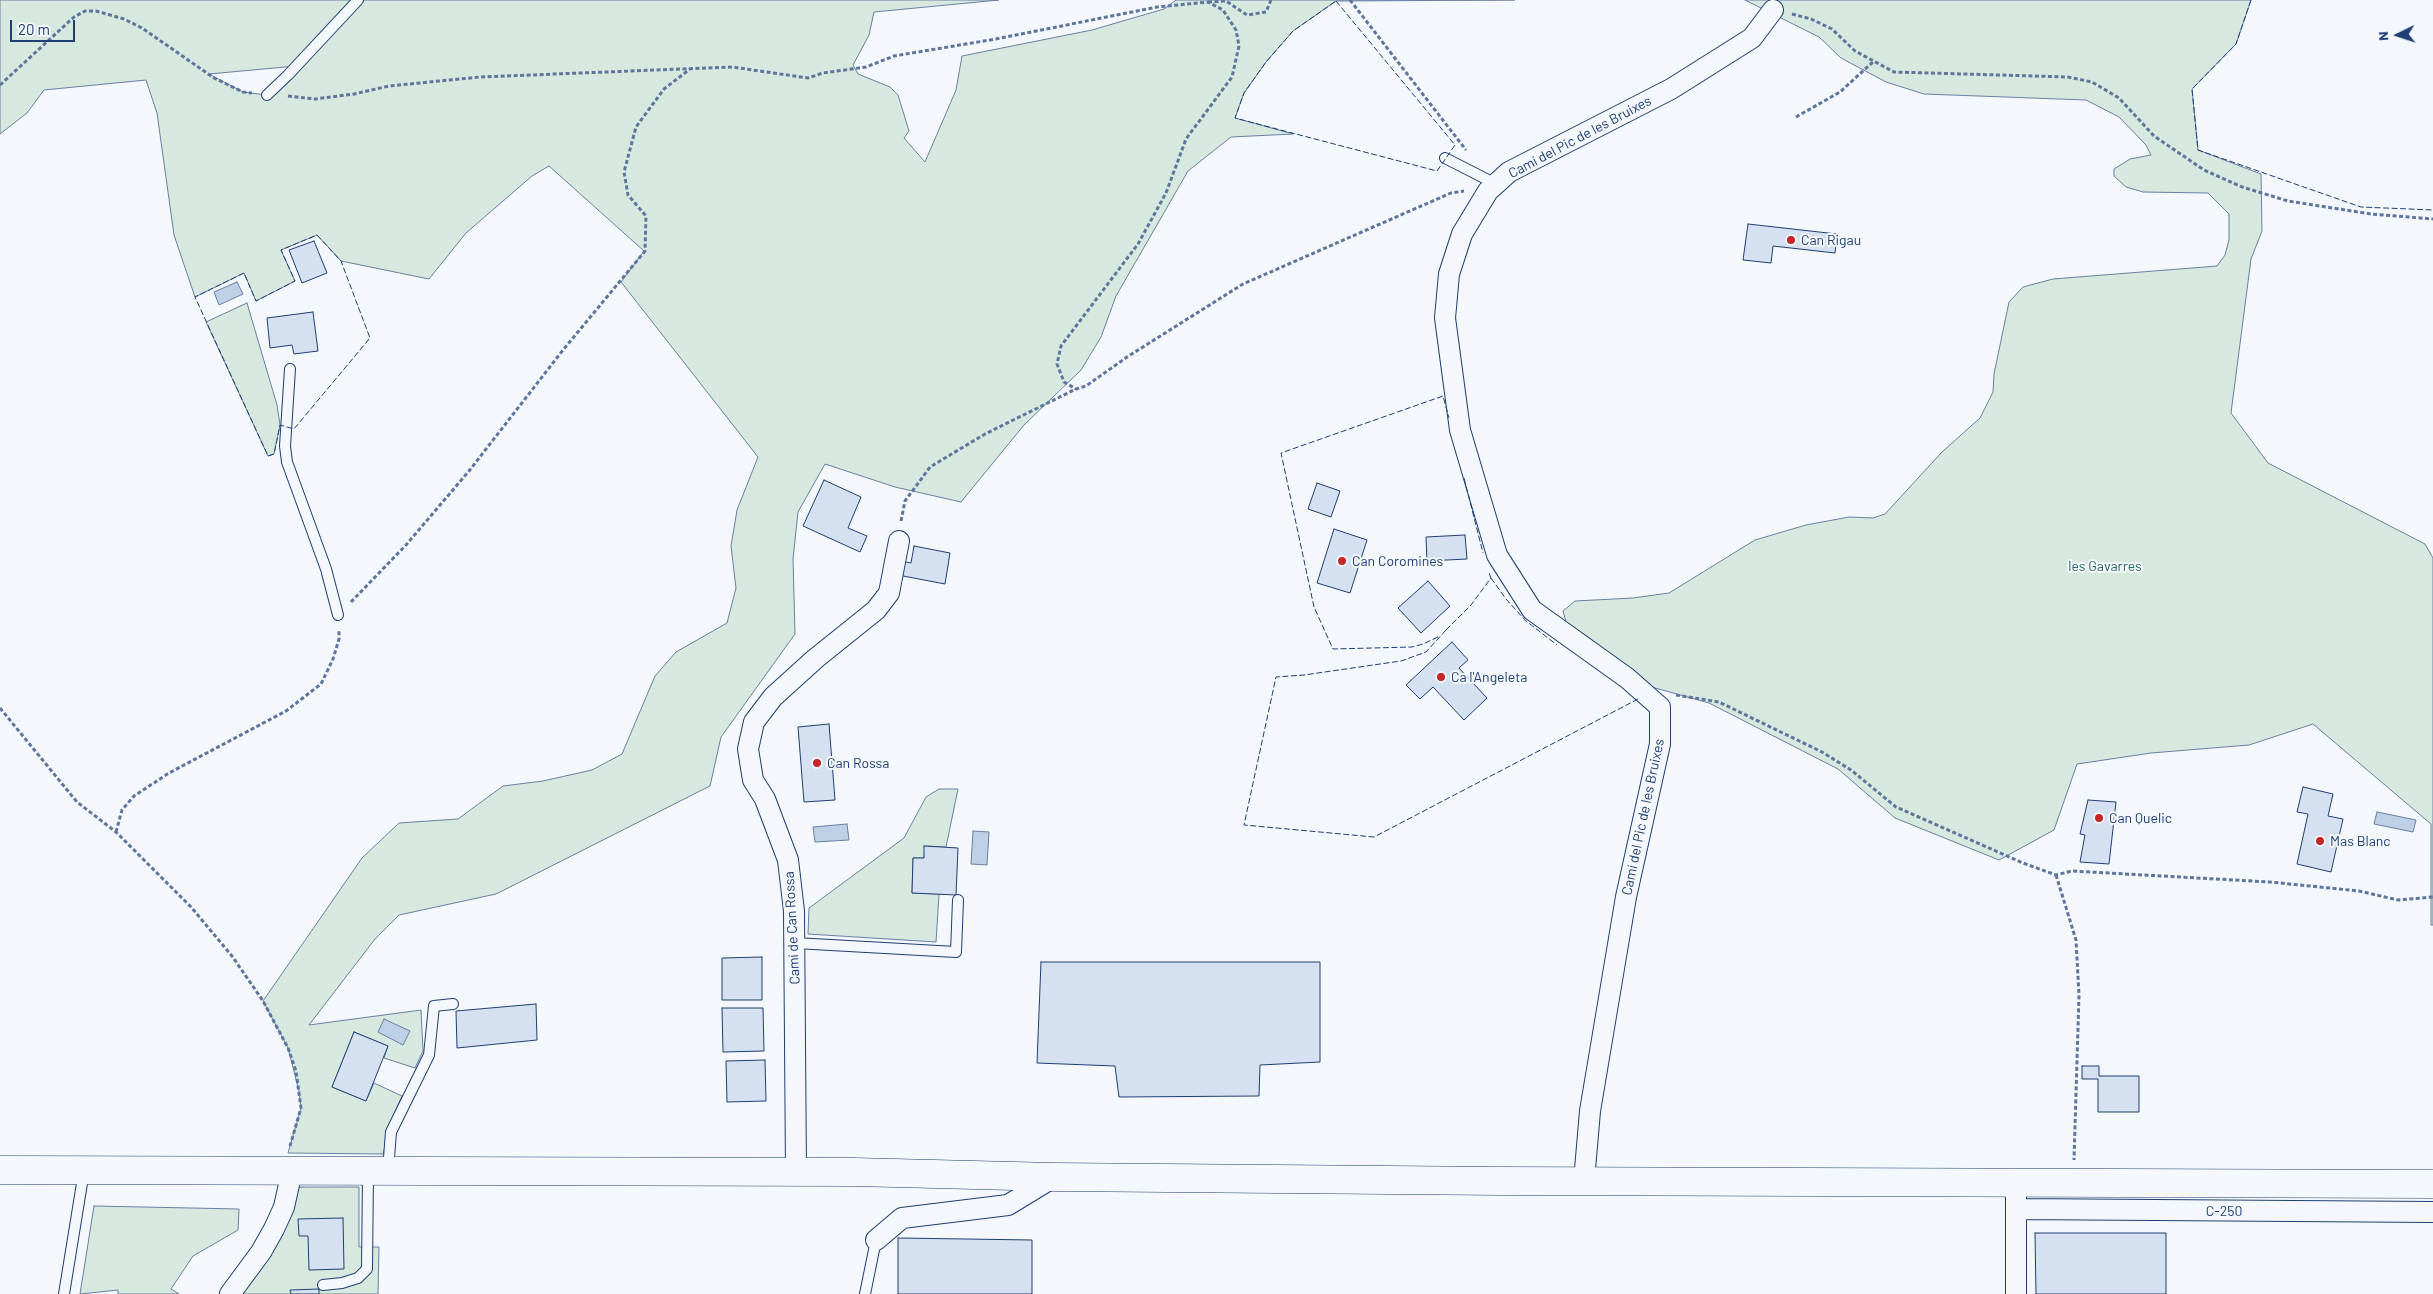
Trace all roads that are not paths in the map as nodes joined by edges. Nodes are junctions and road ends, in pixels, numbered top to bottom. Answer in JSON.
{"nodes":[{"id":1,"x":358,"y":0,"type":"edge"},
{"id":2,"x":1773,"y":10,"type":"road end"},
{"id":3,"x":267,"y":95,"type":"road end"},
{"id":4,"x":1445,"y":158,"type":"dead end"},
{"id":5,"x":1496,"y":184,"type":"junction"},
{"id":6,"x":290,"y":369,"type":"dead end"},
{"id":7,"x":899,"y":541,"type":"road end"},
{"id":8,"x":338,"y":615,"type":"road end"},
{"id":9,"x":958,"y":900,"type":"dead end"},
{"id":10,"x":795,"y":943,"type":"junction"},
{"id":11,"x":453,"y":1004,"type":"dead end"},
{"id":12,"x":0,"y":1170,"type":"edge"},
{"id":13,"x":84,"y":1170,"type":"junction"},
{"id":14,"x":292,"y":1171,"type":"junction"},
{"id":15,"x":378,"y":1172,"type":"junction"},
{"id":16,"x":796,"y":1173,"type":"junction"},
{"id":17,"x":1054,"y":1177,"type":"junction"},
{"id":18,"x":1584,"y":1181,"type":"junction"},
{"id":19,"x":2433,"y":1184,"type":"edge"},
{"id":20,"x":2016,"y":1196,"type":"junction"},
{"id":21,"x":2433,"y":1212,"type":"edge"},
{"id":22,"x":876,"y":1240,"type":"joint"},
{"id":23,"x":324,"y":1284,"type":"dead end"},
{"id":24,"x":64,"y":1294,"type":"edge"},
{"id":25,"x":230,"y":1294,"type":"edge"},
{"id":26,"x":865,"y":1294,"type":"edge"},
{"id":27,"x":2016,"y":1294,"type":"edge"}],
"edges":[{"from":1,"to":3,"type":"lane"},
{"from":2,"to":5,"type":"street","name":"Camí del Pic de les Bruixes"},
{"from":4,"to":5,"type":"lane"},
{"from":5,"to":18,"type":"street","name":"Camí del Pic de les Bruixes"},
{"from":6,"to":8,"type":"lane"},
{"from":7,"to":10,"type":"street","name":"Camí de Can Rossa"},
{"from":9,"to":10,"type":"lane"},
{"from":10,"to":16,"type":"street","name":"Camí de Can Rossa"},
{"from":11,"to":15,"type":"lane"},
{"from":12,"to":13,"type":"main road","number":"C-250"},
{"from":13,"to":14,"type":"main road","number":"C-250"},
{"from":13,"to":24,"type":"lane"},
{"from":14,"to":15,"type":"main road","number":"C-250"},
{"from":14,"to":25,"type":"street"},
{"from":15,"to":16,"type":"main road","number":"C-250"},
{"from":15,"to":23,"type":"lane"},
{"from":16,"to":17,"type":"main road","number":"C-250"},
{"from":17,"to":18,"type":"main road","number":"C-250"},
{"from":17,"to":22,"type":"street"},
{"from":18,"to":20,"type":"main road","number":"C-250"},
{"from":19,"to":20,"type":"main road","number":"C-250"},
{"from":20,"to":21,"type":"street","name":"C-250"},
{"from":20,"to":27,"type":"street"},
{"from":22,"to":26,"type":"lane"}]}
